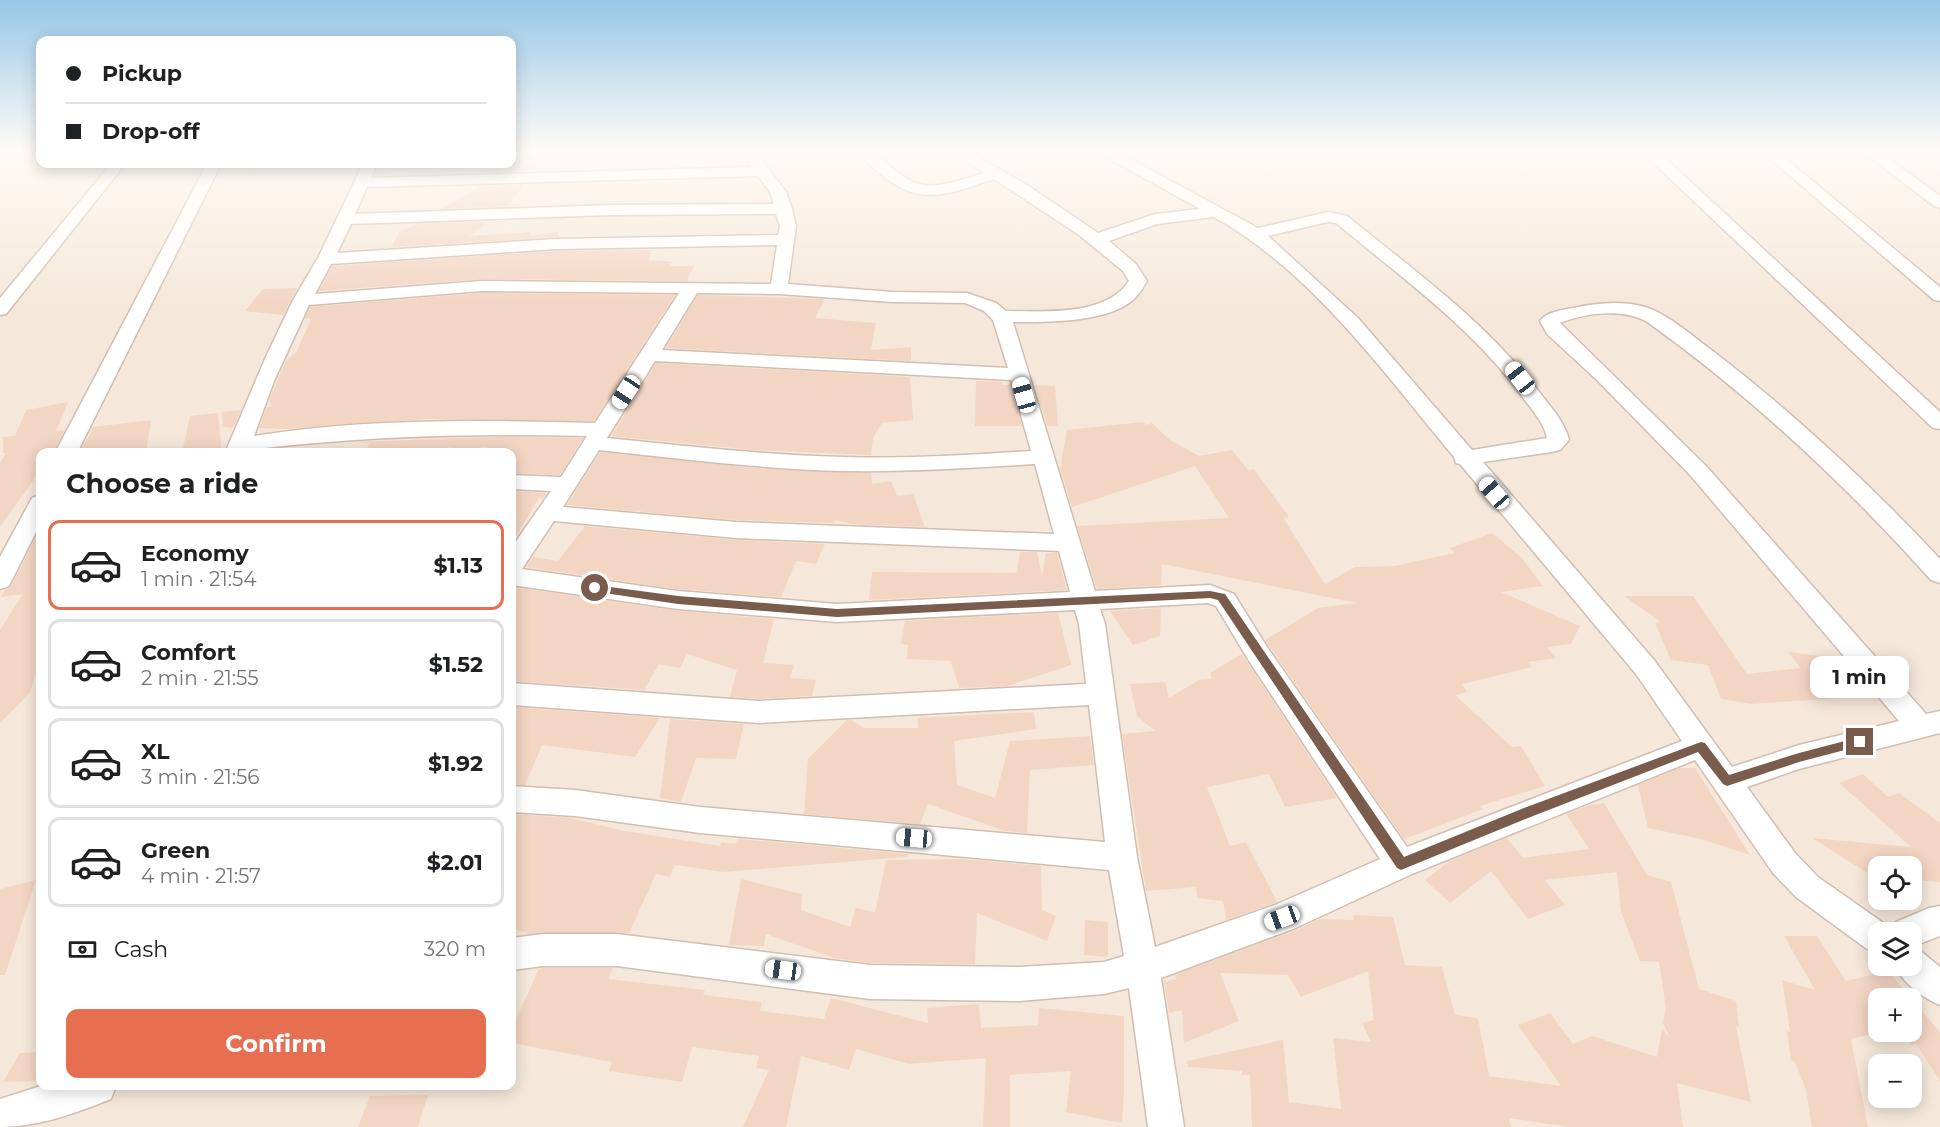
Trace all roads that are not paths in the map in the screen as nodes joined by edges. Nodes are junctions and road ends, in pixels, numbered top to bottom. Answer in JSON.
{"nodes":[{"id":1,"x":88,"y":201,"type":"edge"},
{"id":2,"x":195,"y":201,"type":"edge"},
{"id":3,"x":353,"y":201,"type":"edge"},
{"id":4,"x":781,"y":201,"type":"edge"},
{"id":5,"x":1037,"y":201,"type":"edge"},
{"id":6,"x":1197,"y":201,"type":"edge"},
{"id":7,"x":1702,"y":201,"type":"edge"},
{"id":8,"x":1827,"y":201,"type":"edge"},
{"id":9,"x":784,"y":209,"type":"junction"},
{"id":10,"x":1218,"y":212,"type":"junction"},
{"id":11,"x":345,"y":219,"type":"junction"},
{"id":12,"x":1255,"y":234,"type":"junction"},
{"id":13,"x":787,"y":240,"type":"junction"},
{"id":14,"x":1095,"y":240,"type":"junction"},
{"id":15,"x":326,"y":259,"type":"junction"},
{"id":16,"x":692,"y":287,"type":"junction"},
{"id":17,"x":779,"y":288,"type":"junction"},
{"id":18,"x":1940,"y":296,"type":"edge"},
{"id":19,"x":302,"y":300,"type":"junction"},
{"id":20,"x":0,"y":310,"type":"edge"},
{"id":21,"x":1001,"y":316,"type":"junction"},
{"id":22,"x":650,"y":355,"type":"junction"},
{"id":23,"x":1018,"y":374,"type":"junction"},
{"id":24,"x":1940,"y":423,"type":"edge"},
{"id":25,"x":597,"y":436,"type":"junction"},
{"id":26,"x":69,"y":448,"type":"edge"},
{"id":27,"x":239,"y":448,"type":"edge"},
{"id":28,"x":244,"y":448,"type":"edge"},
{"id":29,"x":1043,"y":457,"type":"junction"},
{"id":30,"x":1464,"y":458,"type":"junction"},
{"id":31,"x":516,"y":482,"type":"edge"},
{"id":32,"x":567,"y":484,"type":"junction"},
{"id":33,"x":36,"y":511,"type":"edge"},
{"id":34,"x":547,"y":513,"type":"junction"},
{"id":35,"x":1068,"y":543,"type":"junction"},
{"id":36,"x":516,"y":559,"type":"edge"},
{"id":37,"x":1940,"y":574,"type":"edge"},
{"id":38,"x":516,"y":577,"type":"edge"},
{"id":39,"x":0,"y":580,"type":"edge"},
{"id":40,"x":1085,"y":601,"type":"junction"},
{"id":41,"x":516,"y":693,"type":"edge"},
{"id":42,"x":1101,"y":694,"type":"junction"},
{"id":43,"x":1930,"y":724,"type":"edge"},
{"id":44,"x":1701,"y":746,"type":"junction"},
{"id":45,"x":1727,"y":781,"type":"junction"},
{"id":46,"x":516,"y":799,"type":"edge"},
{"id":47,"x":1122,"y":857,"type":"junction"},
{"id":48,"x":1401,"y":864,"type":"junction"},
{"id":49,"x":1940,"y":921,"type":"edge"},
{"id":50,"x":1922,"y":926,"type":"edge"},
{"id":51,"x":1868,"y":931,"type":"edge"},
{"id":52,"x":516,"y":953,"type":"edge"},
{"id":53,"x":1143,"y":968,"type":"junction"},
{"id":54,"x":1922,"y":973,"type":"edge"},
{"id":55,"x":1940,"y":988,"type":"edge"},
{"id":56,"x":85,"y":1090,"type":"edge"},
{"id":57,"x":0,"y":1117,"type":"edge"},
{"id":58,"x":1167,"y":1127,"type":"edge"}],
"edges":[{"from":1,"to":20,"type":"street"},
{"from":2,"to":26,"type":"street"},
{"from":3,"to":11,"type":"street"},
{"from":4,"to":9,"type":"street"},
{"from":5,"to":14,"type":"street"},
{"from":6,"to":10,"type":"street"},
{"from":7,"to":24,"type":"street"},
{"from":8,"to":18,"type":"street"},
{"from":9,"to":11,"type":"street"},
{"from":9,"to":13,"type":"street"},
{"from":10,"to":12,"type":"street"},
{"from":10,"to":14,"type":"street"},
{"from":11,"to":15,"type":"street"},
{"from":12,"to":30,"type":"street"},
{"from":12,"to":30,"type":"street"},
{"from":13,"to":15,"type":"street"},
{"from":13,"to":17,"type":"street"},
{"from":14,"to":21,"type":"street"},
{"from":15,"to":19,"type":"street"},
{"from":16,"to":17,"type":"street"},
{"from":16,"to":19,"type":"street"},
{"from":16,"to":22,"type":"street"},
{"from":17,"to":21,"type":"street"},
{"from":19,"to":27,"type":"street"},
{"from":21,"to":23,"type":"street"},
{"from":22,"to":23,"type":"street"},
{"from":22,"to":25,"type":"street"},
{"from":23,"to":29,"type":"street"},
{"from":25,"to":28,"type":"street"},
{"from":25,"to":29,"type":"street"},
{"from":25,"to":32,"type":"street"},
{"from":29,"to":35,"type":"street"},
{"from":30,"to":44,"type":"street"},
{"from":31,"to":32,"type":"street"},
{"from":32,"to":34,"type":"street"},
{"from":33,"to":39,"type":"street"},
{"from":34,"to":35,"type":"street"},
{"from":34,"to":36,"type":"street"},
{"from":35,"to":40,"type":"street"},
{"from":37,"to":43,"type":"street"},
{"from":38,"to":40,"type":"street"},
{"from":40,"to":42,"type":"street"},
{"from":40,"to":48,"type":"street"},
{"from":41,"to":42,"type":"street"},
{"from":42,"to":47,"type":"street"},
{"from":43,"to":45,"type":"street"},
{"from":44,"to":45,"type":"street"},
{"from":44,"to":48,"type":"street"},
{"from":45,"to":51,"type":"street"},
{"from":46,"to":47,"type":"street"},
{"from":47,"to":53,"type":"street"},
{"from":48,"to":53,"type":"street"},
{"from":49,"to":50,"type":"street"},
{"from":52,"to":53,"type":"street"},
{"from":53,"to":58,"type":"street"},
{"from":54,"to":55,"type":"street"},
{"from":56,"to":57,"type":"street"}]}
